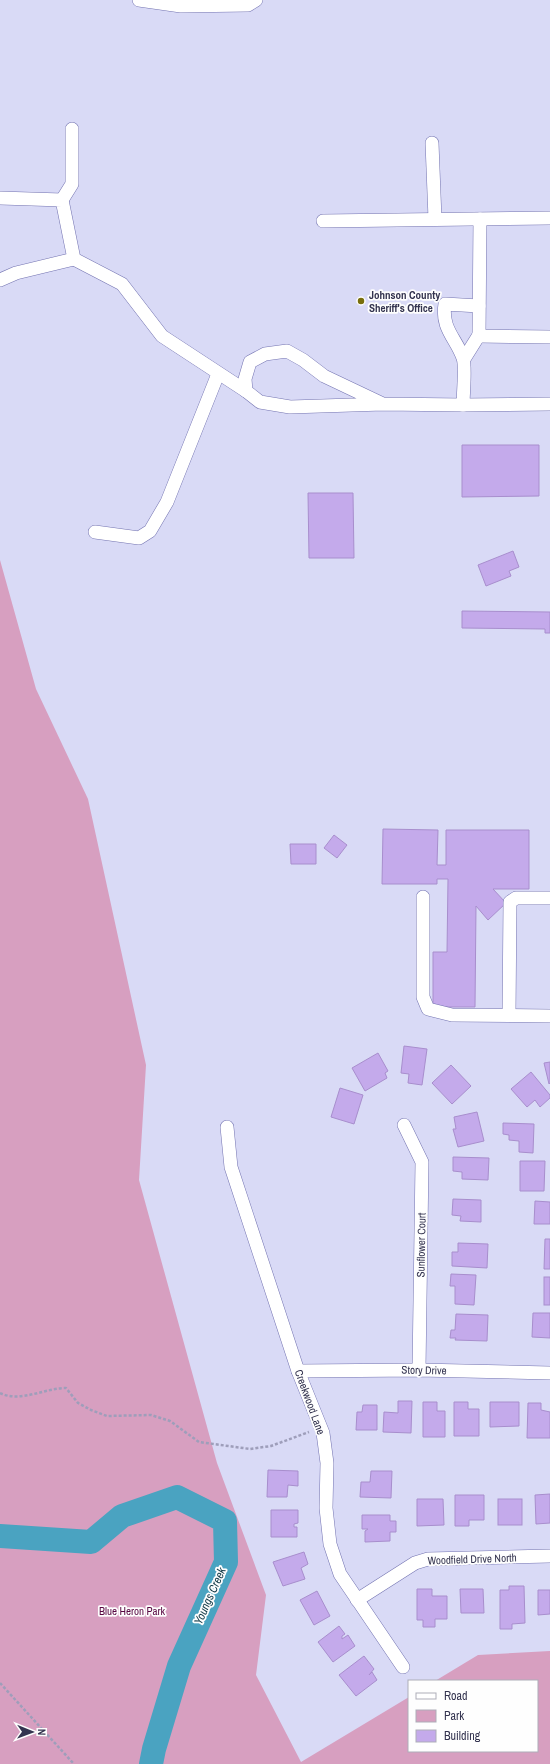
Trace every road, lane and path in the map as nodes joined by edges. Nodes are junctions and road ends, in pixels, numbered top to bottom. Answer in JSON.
{"nodes":[{"id":1,"x":139,"y":0,"type":"edge"},
{"id":2,"x":256,"y":0,"type":"edge"},
{"id":3,"x":72,"y":128,"type":"dead end"},
{"id":4,"x":432,"y":143,"type":"dead end"},
{"id":5,"x":0,"y":198,"type":"edge"},
{"id":6,"x":62,"y":200,"type":"junction"},
{"id":7,"x":550,"y":218,"type":"edge"},
{"id":8,"x":435,"y":219,"type":"junction"},
{"id":9,"x":480,"y":219,"type":"junction"},
{"id":10,"x":323,"y":221,"type":"dead end"},
{"id":11,"x":74,"y":259,"type":"junction"},
{"id":12,"x":0,"y":280,"type":"edge"},
{"id":13,"x":479,"y":306,"type":"junction"},
{"id":14,"x":479,"y":335,"type":"junction"},
{"id":15,"x":550,"y":337,"type":"edge"},
{"id":16,"x":464,"y":359,"type":"junction"},
{"id":17,"x":218,"y":374,"type":"junction"},
{"id":18,"x":246,"y":391,"type":"junction"},
{"id":19,"x":383,"y":404,"type":"junction"},
{"id":20,"x":550,"y":404,"type":"edge"},
{"id":21,"x":463,"y":405,"type":"junction"},
{"id":22,"x":95,"y":532,"type":"dead end"},
{"id":23,"x":423,"y":897,"type":"dead end"},
{"id":24,"x":550,"y":898,"type":"edge"},
{"id":25,"x":509,"y":1015,"type":"junction"},
{"id":26,"x":550,"y":1016,"type":"edge"},
{"id":27,"x":404,"y":1125,"type":"dead end"},
{"id":28,"x":227,"y":1127,"type":"dead end"},
{"id":29,"x":419,"y":1370,"type":"junction"},
{"id":30,"x":298,"y":1371,"type":"junction"},
{"id":31,"x":550,"y":1373,"type":"edge"},
{"id":32,"x":0,"y":1393,"type":"edge"},
{"id":33,"x":321,"y":1427,"type":"junction"},
{"id":34,"x":550,"y":1556,"type":"edge"},
{"id":35,"x":357,"y":1600,"type":"junction"},
{"id":36,"x":404,"y":1667,"type":"dead end"},
{"id":37,"x":0,"y":1683,"type":"edge"},
{"id":38,"x":74,"y":1764,"type":"edge"}],
"edges":[{"from":1,"to":2,"type":"street"},
{"from":3,"to":6,"type":"street"},
{"from":4,"to":8,"type":"street"},
{"from":5,"to":6,"type":"street"},
{"from":6,"to":11,"type":"street"},
{"from":7,"to":9,"type":"street"},
{"from":8,"to":9,"type":"street"},
{"from":8,"to":10,"type":"street"},
{"from":9,"to":13,"type":"street"},
{"from":11,"to":12,"type":"street"},
{"from":11,"to":17,"type":"street"},
{"from":13,"to":14,"type":"street"},
{"from":13,"to":16,"type":"street"},
{"from":14,"to":15,"type":"street"},
{"from":14,"to":16,"type":"street"},
{"from":16,"to":21,"type":"street"},
{"from":17,"to":18,"type":"street"},
{"from":17,"to":22,"type":"street"},
{"from":18,"to":19,"type":"street"},
{"from":18,"to":19,"type":"street"},
{"from":19,"to":21,"type":"street"},
{"from":20,"to":21,"type":"street"},
{"from":23,"to":25,"type":"street"},
{"from":24,"to":25,"type":"street"},
{"from":25,"to":26,"type":"street"},
{"from":27,"to":29,"type":"street","name":"Sunflower Court"},
{"from":28,"to":30,"type":"street","name":"Creekwood Lane"},
{"from":29,"to":30,"type":"street","name":"Story Drive"},
{"from":29,"to":31,"type":"street","name":"Story Drive"},
{"from":30,"to":33,"type":"street","name":"Creekwood Lane"},
{"from":32,"to":33,"type":"path"},
{"from":33,"to":35,"type":"street","name":"Creekwood Lane"},
{"from":34,"to":35,"type":"street","name":"Woodfield Drive North"},
{"from":35,"to":36,"type":"street","name":"Creekwood Lane"},
{"from":37,"to":38,"type":"path"}]}
